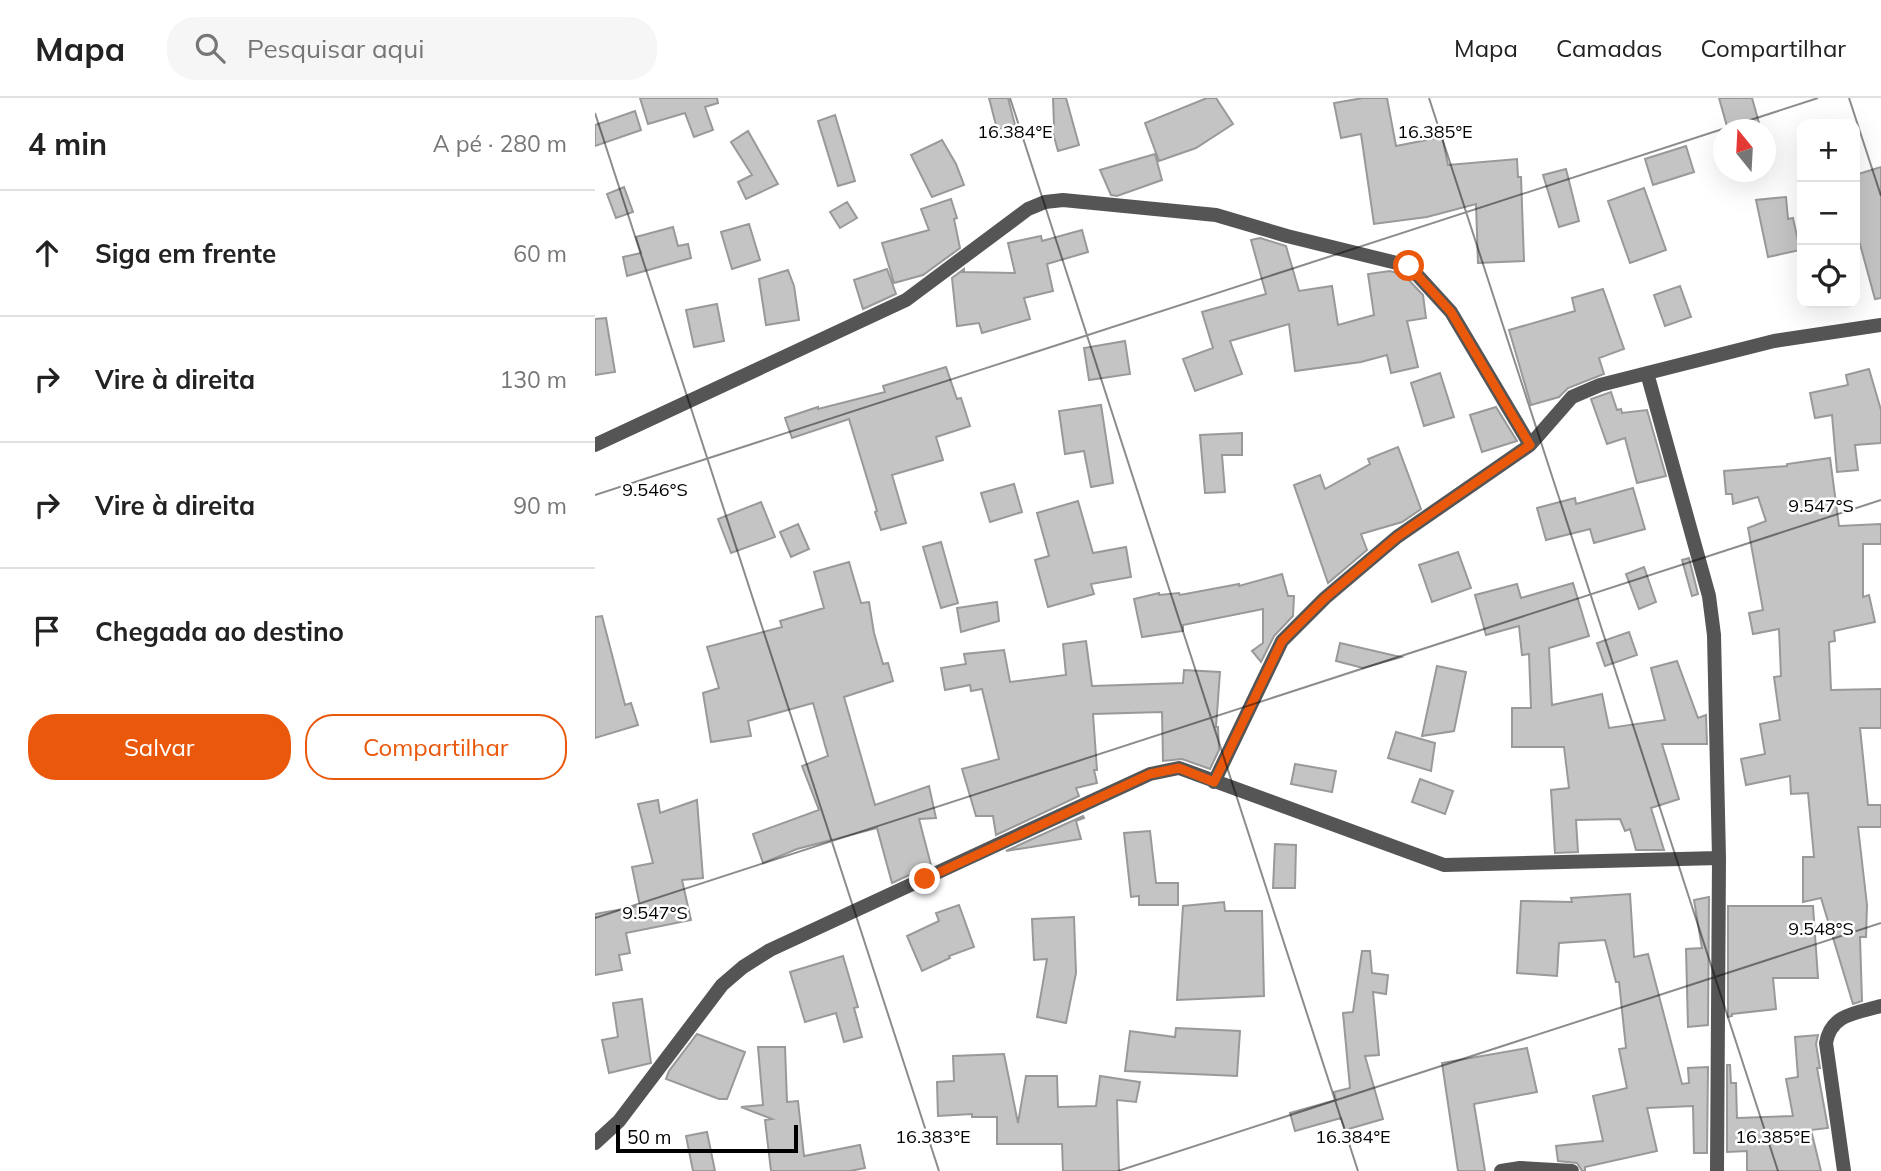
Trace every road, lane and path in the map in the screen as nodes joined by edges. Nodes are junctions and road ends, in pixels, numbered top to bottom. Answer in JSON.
{"nodes":[{"id":1,"x":1881,"y":325,"type":"edge"},
{"id":2,"x":1647,"y":373,"type":"junction"},
{"id":3,"x":595,"y":445,"type":"edge"},
{"id":4,"x":1530,"y":445,"type":"junction"},
{"id":5,"x":1214,"y":782,"type":"junction"},
{"id":6,"x":1719,"y":858,"type":"junction"},
{"id":7,"x":1881,"y":1006,"type":"edge"},
{"id":8,"x":595,"y":1143,"type":"edge"},
{"id":9,"x":1501,"y":1171,"type":"edge"},
{"id":10,"x":1572,"y":1171,"type":"edge"},
{"id":11,"x":1717,"y":1171,"type":"edge"},
{"id":12,"x":1844,"y":1171,"type":"edge"}],
"edges":[{"from":1,"to":2,"type":"street"},
{"from":2,"to":4,"type":"street"},
{"from":2,"to":6,"type":"street"},
{"from":3,"to":4,"type":"street"},
{"from":4,"to":5,"type":"street"},
{"from":5,"to":6,"type":"street"},
{"from":5,"to":8,"type":"street"},
{"from":6,"to":11,"type":"street"},
{"from":7,"to":12,"type":"street"},
{"from":9,"to":10,"type":"street"}]}
